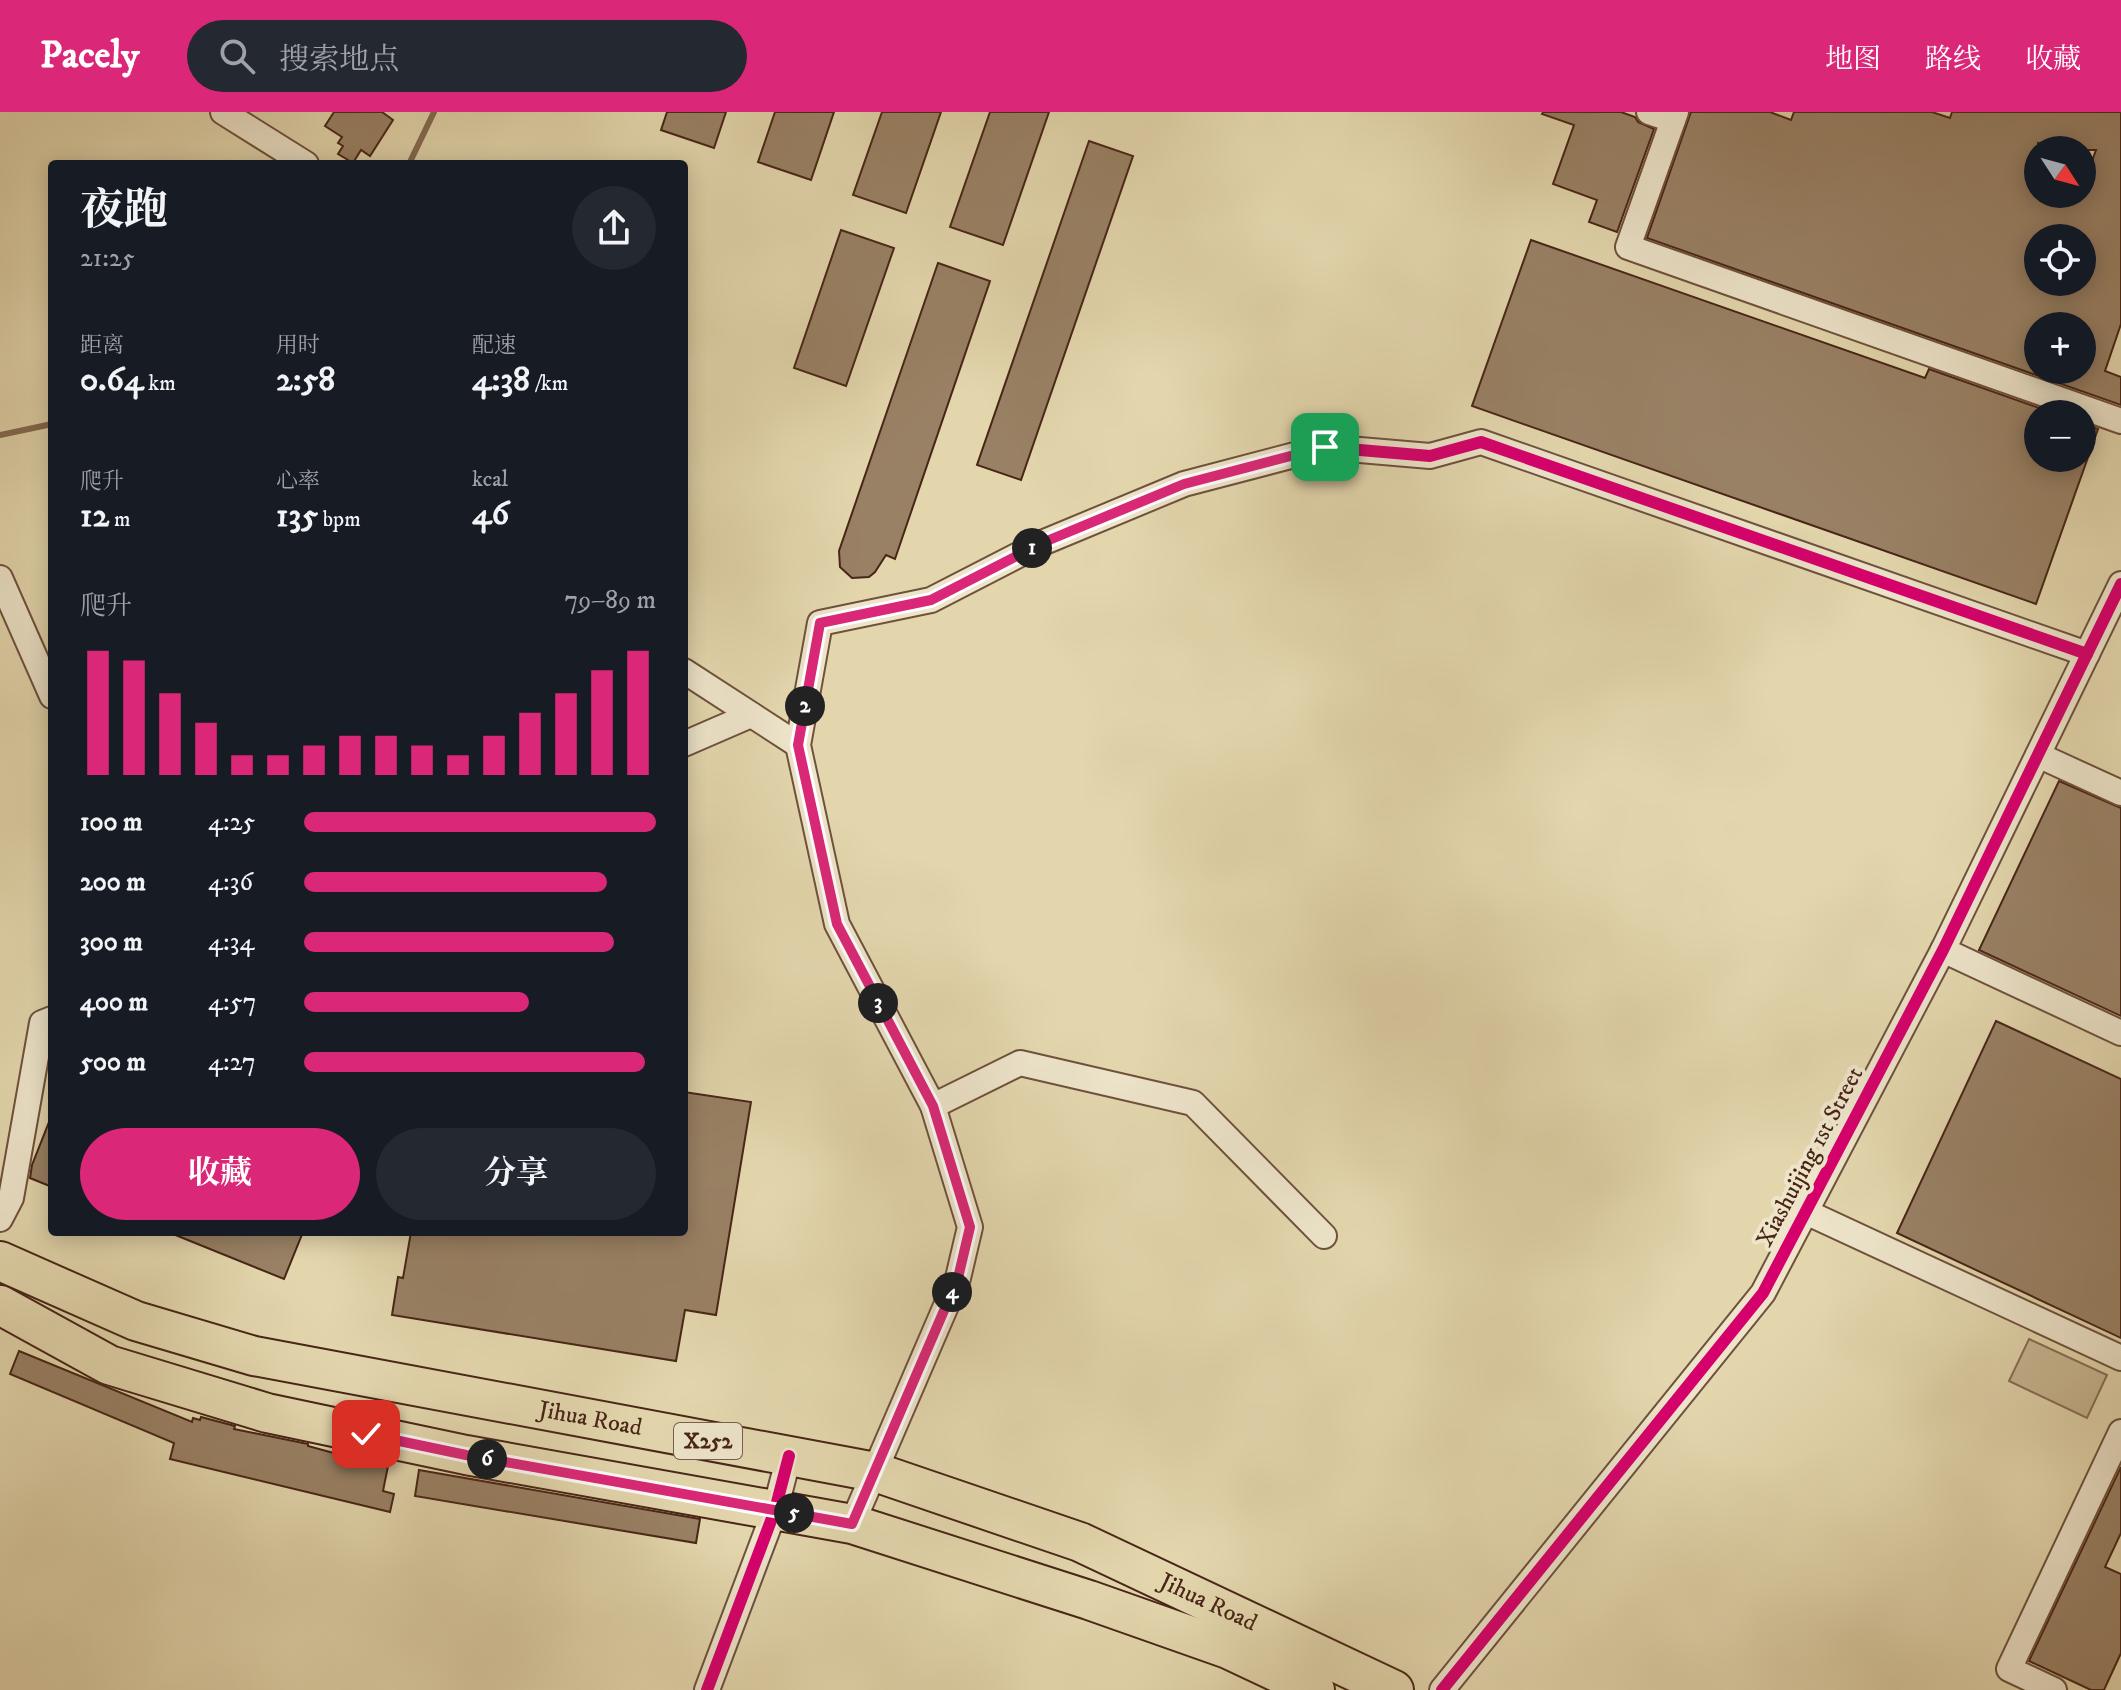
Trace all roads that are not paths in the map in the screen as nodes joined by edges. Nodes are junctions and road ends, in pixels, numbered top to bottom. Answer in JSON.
{"nodes":[{"id":1,"x":223,"y":112,"type":"edge"},
{"id":2,"x":1649,"y":112,"type":"edge"},
{"id":3,"x":1674,"y":116,"type":"edge"},
{"id":4,"x":300,"y":160,"type":"edge"},
{"id":5,"x":2121,"y":421,"type":"edge"},
{"id":6,"x":0,"y":578,"type":"edge"},
{"id":7,"x":2121,"y":584,"type":"edge"},
{"id":8,"x":2087,"y":654,"type":"junction"},
{"id":9,"x":688,"y":674,"type":"edge"},
{"id":10,"x":48,"y":687,"type":"edge"},
{"id":11,"x":751,"y":715,"type":"junction"},
{"id":12,"x":688,"y":742,"type":"edge"},
{"id":13,"x":798,"y":745,"type":"junction"},
{"id":14,"x":2038,"y":755,"type":"junction"},
{"id":15,"x":2121,"y":793,"type":"edge"},
{"id":16,"x":1943,"y":950,"type":"junction"},
{"id":17,"x":48,"y":1021,"type":"edge"},
{"id":18,"x":2121,"y":1033,"type":"edge"},
{"id":19,"x":933,"y":1106,"type":"junction"},
{"id":20,"x":1806,"y":1212,"type":"junction"},
{"id":21,"x":0,"y":1219,"type":"edge"},
{"id":22,"x":1324,"y":1236,"type":"dead end"},
{"id":23,"x":0,"y":1261,"type":"edge"},
{"id":24,"x":0,"y":1305,"type":"edge"},
{"id":25,"x":2121,"y":1358,"type":"edge"},
{"id":26,"x":2121,"y":1432,"type":"edge"},
{"id":27,"x":789,"y":1456,"type":"junction"},
{"id":28,"x":875,"y":1472,"type":"junction"},
{"id":29,"x":775,"y":1510,"type":"junction"},
{"id":30,"x":852,"y":1524,"type":"junction"},
{"id":31,"x":707,"y":1690,"type":"edge"},
{"id":32,"x":1315,"y":1690,"type":"edge"},
{"id":33,"x":1394,"y":1690,"type":"edge"},
{"id":34,"x":1442,"y":1690,"type":"edge"},
{"id":35,"x":2054,"y":1690,"type":"edge"}],
"edges":[{"from":1,"to":4,"type":"street"},
{"from":2,"to":3,"type":"street"},
{"from":3,"to":5,"type":"street"},
{"from":6,"to":10,"type":"street"},
{"from":7,"to":8,"type":"street","name":"Xiashuijing 1st Street"},
{"from":8,"to":13,"type":"street"},
{"from":8,"to":14,"type":"street","name":"Xiashuijing 1st Street"},
{"from":9,"to":11,"type":"street"},
{"from":11,"to":12,"type":"street"},
{"from":11,"to":13,"type":"street"},
{"from":13,"to":19,"type":"street"},
{"from":14,"to":15,"type":"street"},
{"from":14,"to":16,"type":"street","name":"Xiashuijing 1st Street"},
{"from":16,"to":18,"type":"street"},
{"from":16,"to":20,"type":"street","name":"Xiashuijing 1st Street"},
{"from":17,"to":21,"type":"street"},
{"from":19,"to":22,"type":"street"},
{"from":19,"to":28,"type":"street"},
{"from":20,"to":25,"type":"street"},
{"from":20,"to":34,"type":"street","name":"Xiashuijing 1st Street"},
{"from":23,"to":27,"type":"main road","name":"Jihua Road","number":"X252"},
{"from":24,"to":29,"type":"main road","name":"Jihua Road","number":"X252"},
{"from":26,"to":35,"type":"street"},
{"from":27,"to":28,"type":"main road","name":"Jihua Road","number":"X252"},
{"from":27,"to":29,"type":"street"},
{"from":28,"to":30,"type":"street"},
{"from":28,"to":33,"type":"main road","name":"Jihua Road","number":"X252"},
{"from":29,"to":30,"type":"main road","name":"Jihua Road","number":"X252"},
{"from":29,"to":31,"type":"street"},
{"from":30,"to":32,"type":"main road","name":"Jihua Road","number":"X252"}]}
